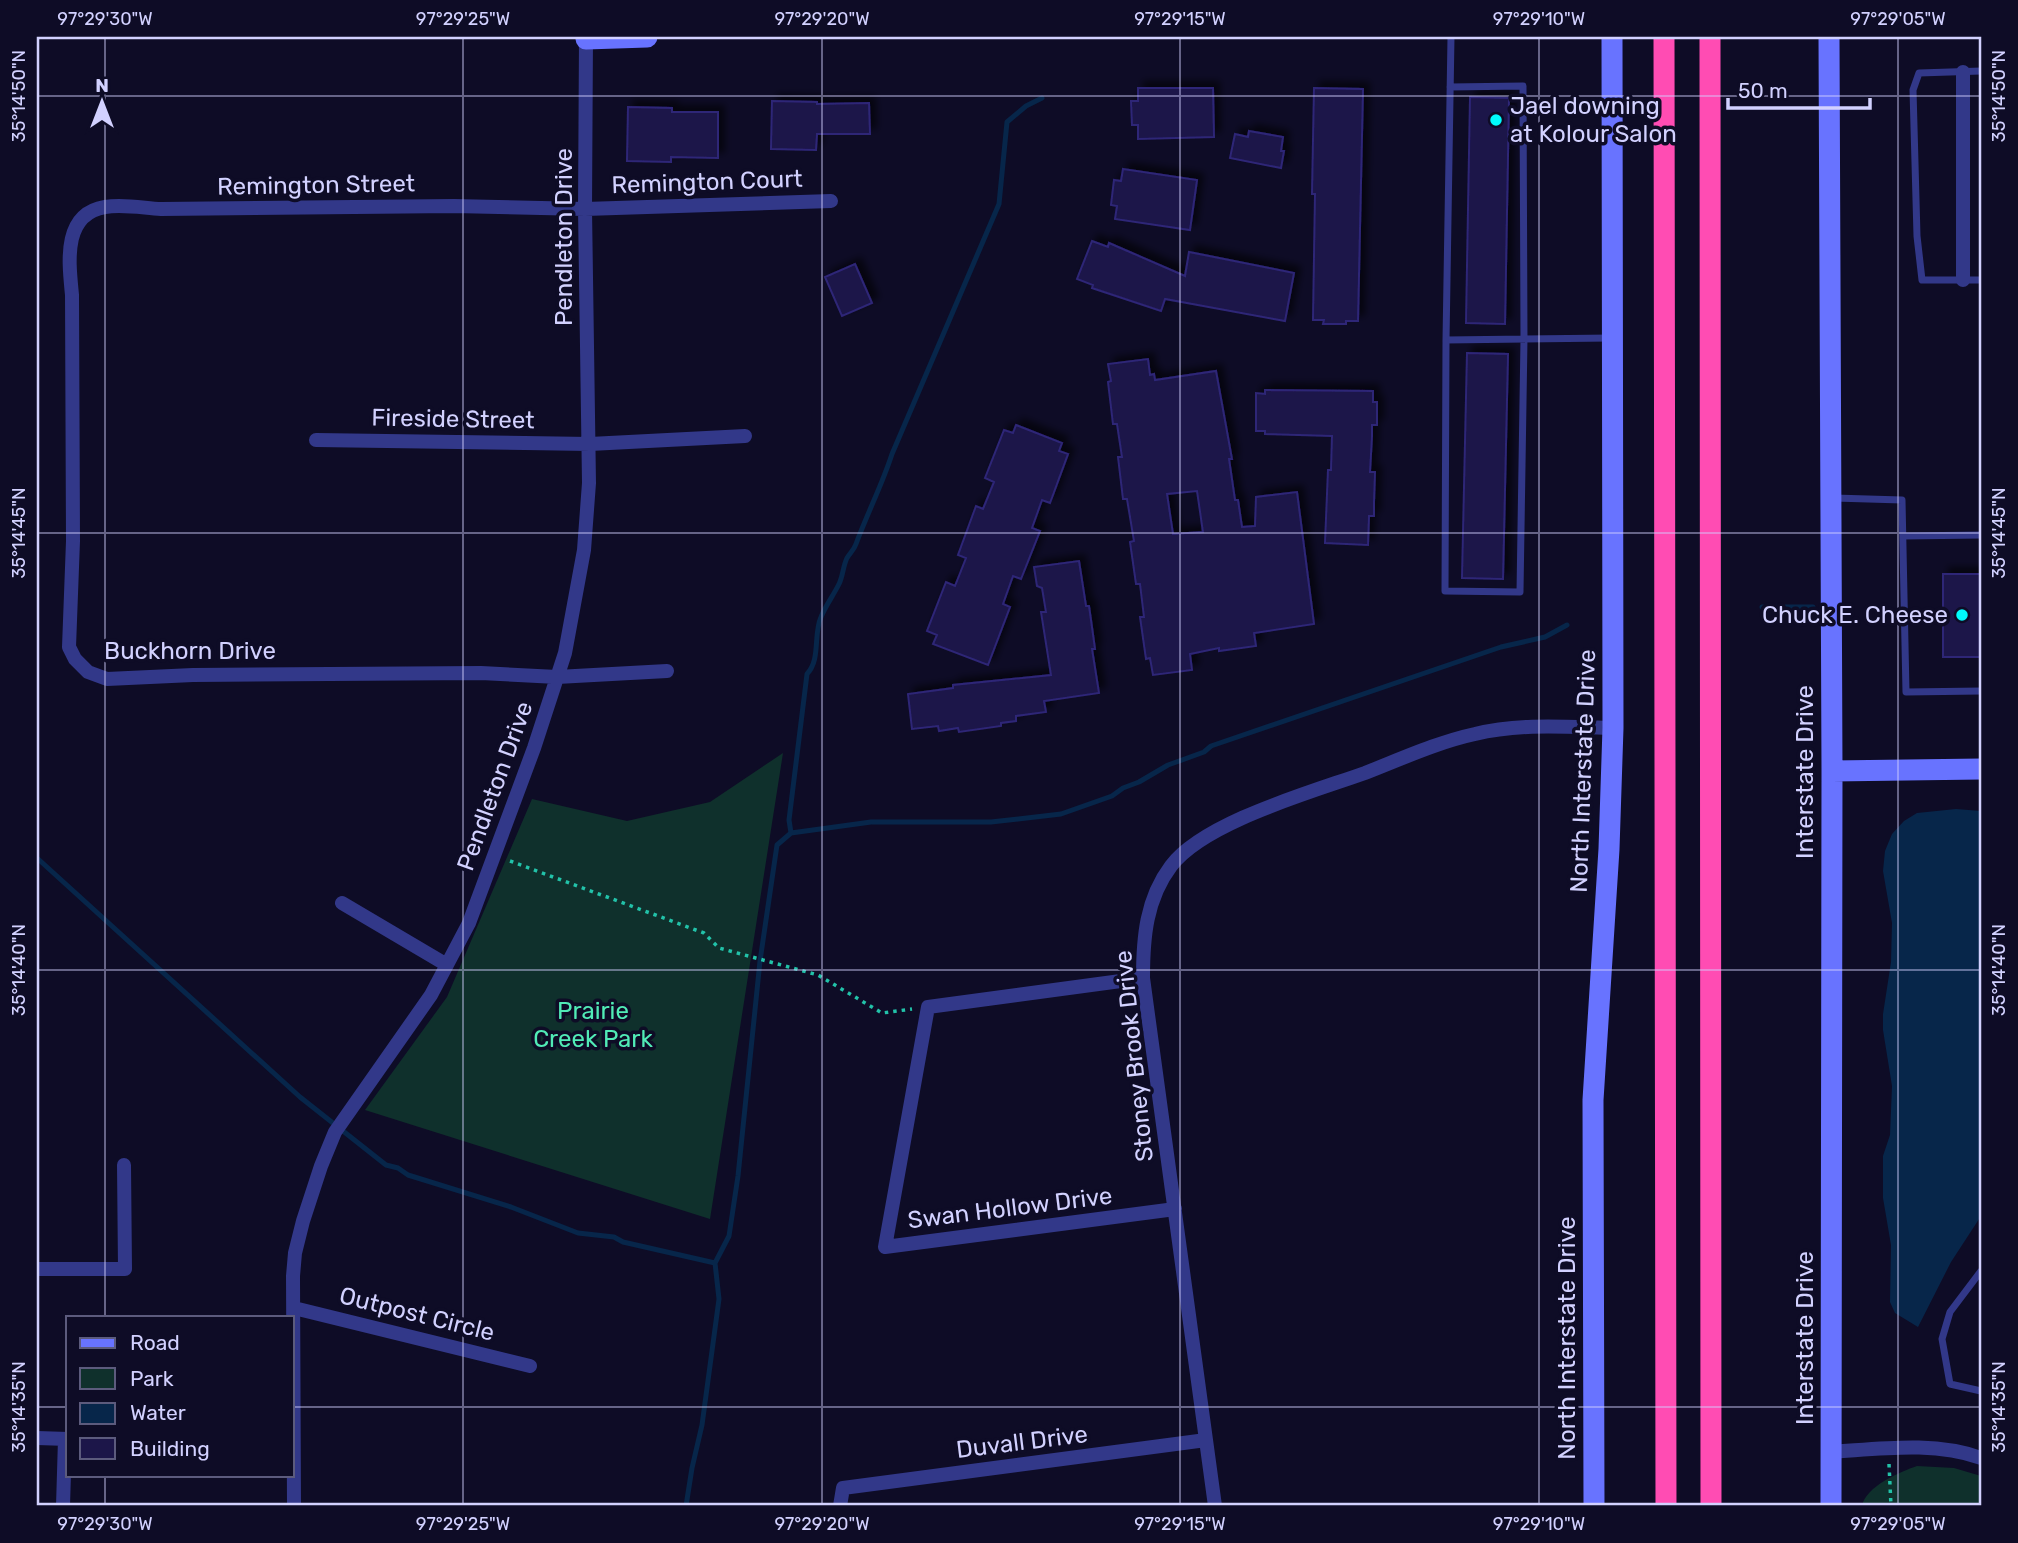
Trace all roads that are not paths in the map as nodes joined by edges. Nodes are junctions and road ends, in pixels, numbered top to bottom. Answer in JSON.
{"nodes":[{"id":1,"x":647,"y":37,"type":"edge"},
{"id":2,"x":1451,"y":37,"type":"edge"},
{"id":3,"x":1612,"y":37,"type":"edge"},
{"id":4,"x":1664,"y":37,"type":"edge"},
{"id":5,"x":1710,"y":37,"type":"edge"},
{"id":6,"x":1829,"y":37,"type":"edge"},
{"id":7,"x":586,"y":38,"type":"edge"},
{"id":8,"x":1981,"y":71,"type":"edge"},
{"id":9,"x":1963,"y":72,"type":"junction"},
{"id":10,"x":1450,"y":87,"type":"junction"},
{"id":11,"x":831,"y":201,"type":"dead end"},
{"id":12,"x":585,"y":209,"type":"junction"},
{"id":13,"x":69,"y":246,"type":"joint"},
{"id":14,"x":1963,"y":280,"type":"junction"},
{"id":15,"x":1981,"y":280,"type":"edge"},
{"id":16,"x":1612,"y":338,"type":"junction"},
{"id":17,"x":1524,"y":339,"type":"junction"},
{"id":18,"x":1446,"y":340,"type":"junction"},
{"id":19,"x":745,"y":436,"type":"dead end"},
{"id":20,"x":316,"y":440,"type":"dead end"},
{"id":21,"x":590,"y":444,"type":"junction"},
{"id":22,"x":1830,"y":498,"type":"junction"},
{"id":23,"x":1981,"y":535,"type":"edge"},
{"id":24,"x":1903,"y":536,"type":"junction"},
{"id":25,"x":667,"y":671,"type":"dead end"},
{"id":26,"x":557,"y":677,"type":"junction"},
{"id":27,"x":1981,"y":691,"type":"edge"},
{"id":28,"x":1613,"y":728,"type":"junction"},
{"id":29,"x":1981,"y":769,"type":"edge"},
{"id":30,"x":1832,"y":771,"type":"junction"},
{"id":31,"x":342,"y":903,"type":"dead end"},
{"id":32,"x":447,"y":965,"type":"junction"},
{"id":33,"x":1143,"y":978,"type":"junction"},
{"id":34,"x":124,"y":1166,"type":"dead end"},
{"id":35,"x":1175,"y":1209,"type":"junction"},
{"id":36,"x":37,"y":1269,"type":"edge"},
{"id":37,"x":1981,"y":1272,"type":"edge"},
{"id":38,"x":294,"y":1308,"type":"junction"},
{"id":39,"x":294,"y":1316,"type":"edge"},
{"id":40,"x":530,"y":1366,"type":"dead end"},
{"id":41,"x":1981,"y":1391,"type":"edge"},
{"id":42,"x":37,"y":1438,"type":"edge"},
{"id":43,"x":66,"y":1439,"type":"edge"},
{"id":44,"x":1206,"y":1440,"type":"junction"},
{"id":45,"x":1830,"y":1452,"type":"junction"},
{"id":46,"x":66,"y":1456,"type":"edge"},
{"id":47,"x":1981,"y":1458,"type":"edge"},
{"id":48,"x":294,"y":1476,"type":"edge"},
{"id":49,"x":63,"y":1506,"type":"edge"},
{"id":50,"x":294,"y":1506,"type":"edge"},
{"id":51,"x":840,"y":1506,"type":"edge"},
{"id":52,"x":1215,"y":1506,"type":"edge"},
{"id":53,"x":1594,"y":1506,"type":"edge"},
{"id":54,"x":1666,"y":1506,"type":"edge"},
{"id":55,"x":1711,"y":1506,"type":"edge"},
{"id":56,"x":1831,"y":1506,"type":"edge"}],
"edges":[{"from":1,"to":7,"type":"street"},
{"from":2,"to":10,"type":"lane"},
{"from":3,"to":16,"type":"street","name":"North Interstate Drive"},
{"from":4,"to":54,"type":"highway"},
{"from":5,"to":55,"type":"highway"},
{"from":6,"to":22,"type":"street","name":"Interstate Drive"},
{"from":7,"to":12,"type":"street","name":"Pendleton Drive"},
{"from":8,"to":9,"type":"lane"},
{"from":9,"to":14,"type":"street"},
{"from":9,"to":14,"type":"lane"},
{"from":10,"to":17,"type":"lane"},
{"from":10,"to":18,"type":"lane"},
{"from":11,"to":12,"type":"street","name":"Remington Court"},
{"from":12,"to":13,"type":"street","name":"Remington Street"},
{"from":12,"to":21,"type":"street","name":"Pendleton Drive"},
{"from":13,"to":26,"type":"street","name":"Buckhorn Drive"},
{"from":14,"to":15,"type":"lane"},
{"from":16,"to":17,"type":"lane"},
{"from":16,"to":28,"type":"street","name":"North Interstate Drive"},
{"from":17,"to":18,"type":"lane"},
{"from":17,"to":18,"type":"lane"},
{"from":19,"to":21,"type":"street","name":"Fireside Street"},
{"from":20,"to":21,"type":"street","name":"Fireside Street"},
{"from":21,"to":26,"type":"street","name":"Pendleton Drive"},
{"from":22,"to":24,"type":"lane"},
{"from":22,"to":30,"type":"street","name":"Interstate Drive"},
{"from":23,"to":24,"type":"lane"},
{"from":24,"to":27,"type":"lane"},
{"from":25,"to":26,"type":"street","name":"Buckhorn Drive"},
{"from":26,"to":32,"type":"street","name":"Pendleton Drive"},
{"from":28,"to":33,"type":"street","name":"Stoney Brook Drive"},
{"from":28,"to":53,"type":"street","name":"North Interstate Drive"},
{"from":29,"to":30,"type":"street"},
{"from":30,"to":45,"type":"street","name":"Interstate Drive"},
{"from":31,"to":32,"type":"street"},
{"from":32,"to":38,"type":"street","name":"Pendleton Drive"},
{"from":33,"to":35,"type":"street","name":"Stoney Brook Drive"},
{"from":33,"to":35,"type":"street","name":"Swan Hollow Drive"},
{"from":34,"to":36,"type":"street"},
{"from":35,"to":44,"type":"street","name":"Stoney Brook Drive"},
{"from":37,"to":41,"type":"lane"},
{"from":38,"to":39,"type":"street","name":"Pendleton Drive"},
{"from":38,"to":40,"type":"street","name":"Outpost Circle"},
{"from":42,"to":43,"type":"street"},
{"from":44,"to":51,"type":"street","name":"Duvall Drive"},
{"from":44,"to":52,"type":"street","name":"Stoney Brook Drive"},
{"from":45,"to":47,"type":"street"},
{"from":45,"to":56,"type":"street","name":"Interstate Drive"},
{"from":46,"to":49,"type":"street"},
{"from":48,"to":50,"type":"street","name":"Pendleton Drive"}]}
